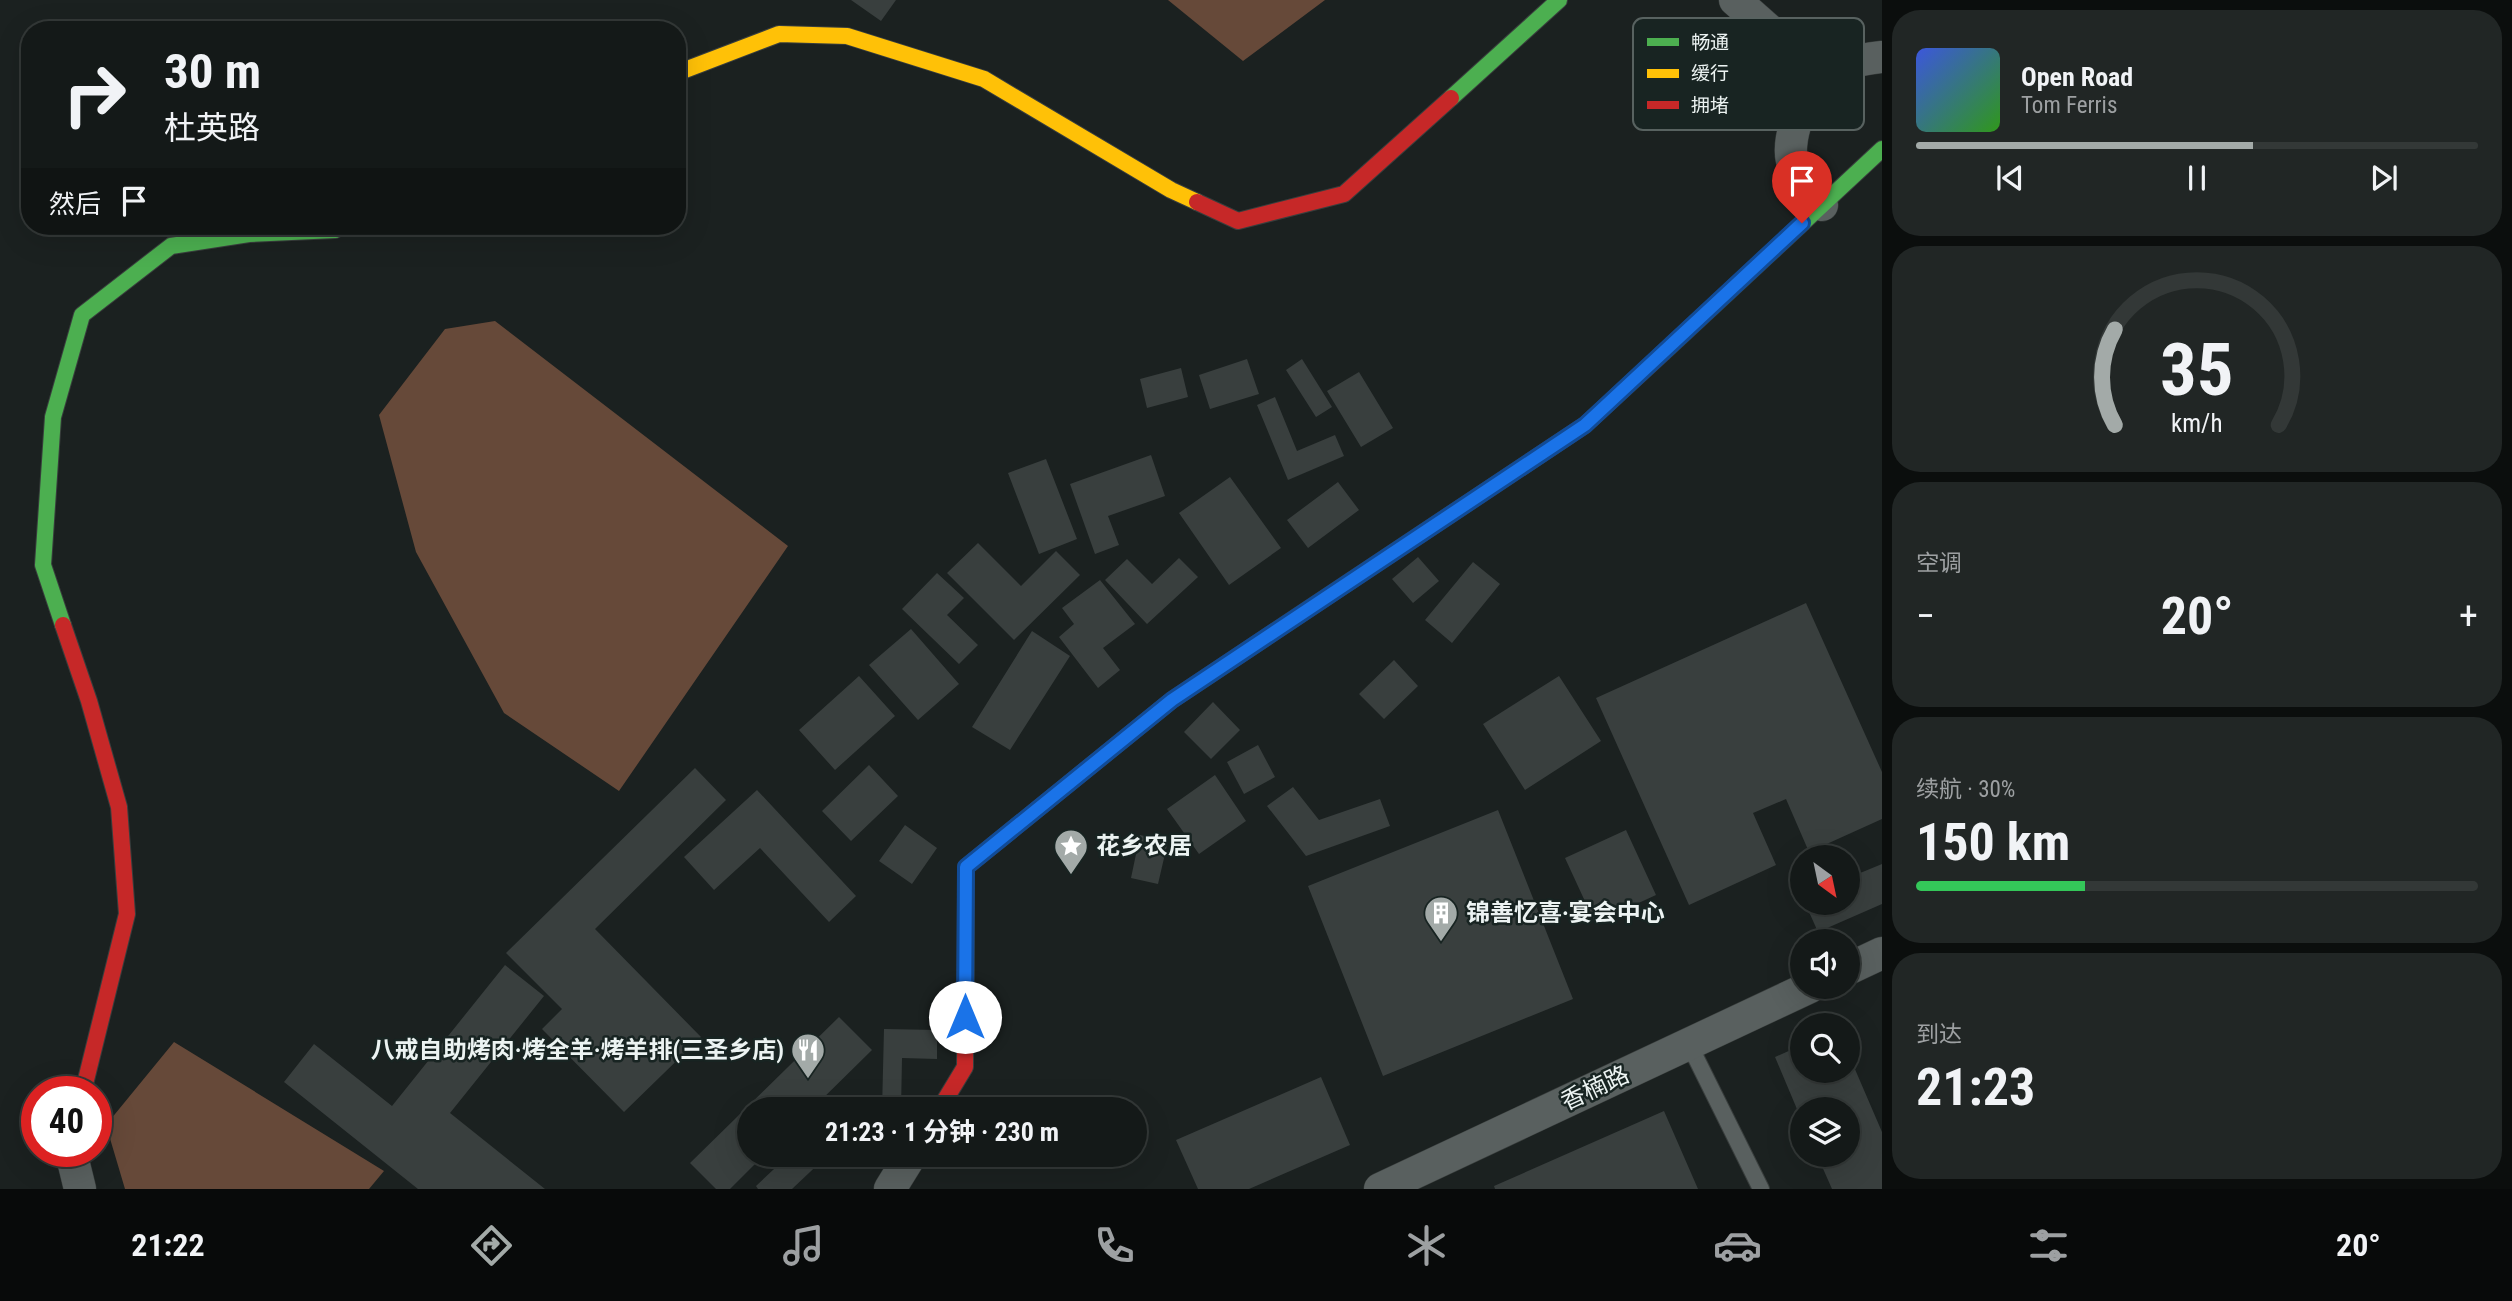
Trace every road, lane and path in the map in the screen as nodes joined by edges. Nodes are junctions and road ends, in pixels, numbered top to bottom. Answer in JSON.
{"nodes":[{"id":1,"x":1559,"y":0,"type":"edge"},
{"id":2,"x":1735,"y":0,"type":"edge"},
{"id":3,"x":1755,"y":18,"type":"edge"},
{"id":4,"x":1882,"y":57,"type":"edge"},
{"id":5,"x":1864,"y":59,"type":"edge"},
{"id":6,"x":686,"y":70,"type":"edge"},
{"id":7,"x":1792,"y":130,"type":"edge"},
{"id":8,"x":1882,"y":149,"type":"edge"},
{"id":9,"x":1822,"y":205,"type":"junction"},
{"id":10,"x":242,"y":235,"type":"edge"},
{"id":11,"x":1882,"y":953,"type":"edge"},
{"id":12,"x":1860,"y":963,"type":"edge"},
{"id":13,"x":1790,"y":996,"type":"edge"},
{"id":14,"x":1689,"y":1044,"type":"junction"},
{"id":15,"x":87,"y":1076,"type":"edge"},
{"id":16,"x":947,"y":1097,"type":"edge"},
{"id":17,"x":75,"y":1167,"type":"edge"},
{"id":18,"x":904,"y":1167,"type":"edge"},
{"id":19,"x":80,"y":1189,"type":"edge"},
{"id":20,"x":890,"y":1189,"type":"edge"},
{"id":21,"x":1380,"y":1189,"type":"edge"},
{"id":22,"x":1761,"y":1189,"type":"edge"}],
"edges":[{"from":1,"to":6,"type":"street"},
{"from":2,"to":3,"type":"street"},
{"from":4,"to":5,"type":"street"},
{"from":7,"to":9,"type":"street"},
{"from":8,"to":9,"type":"street"},
{"from":9,"to":16,"type":"street"},
{"from":10,"to":15,"type":"street"},
{"from":11,"to":12,"type":"street"},
{"from":13,"to":14,"type":"street","name":"香楠路"},
{"from":14,"to":21,"type":"street","name":"香楠路"},
{"from":14,"to":22,"type":"lane"},
{"from":17,"to":19,"type":"street"},
{"from":18,"to":20,"type":"street"}]}
